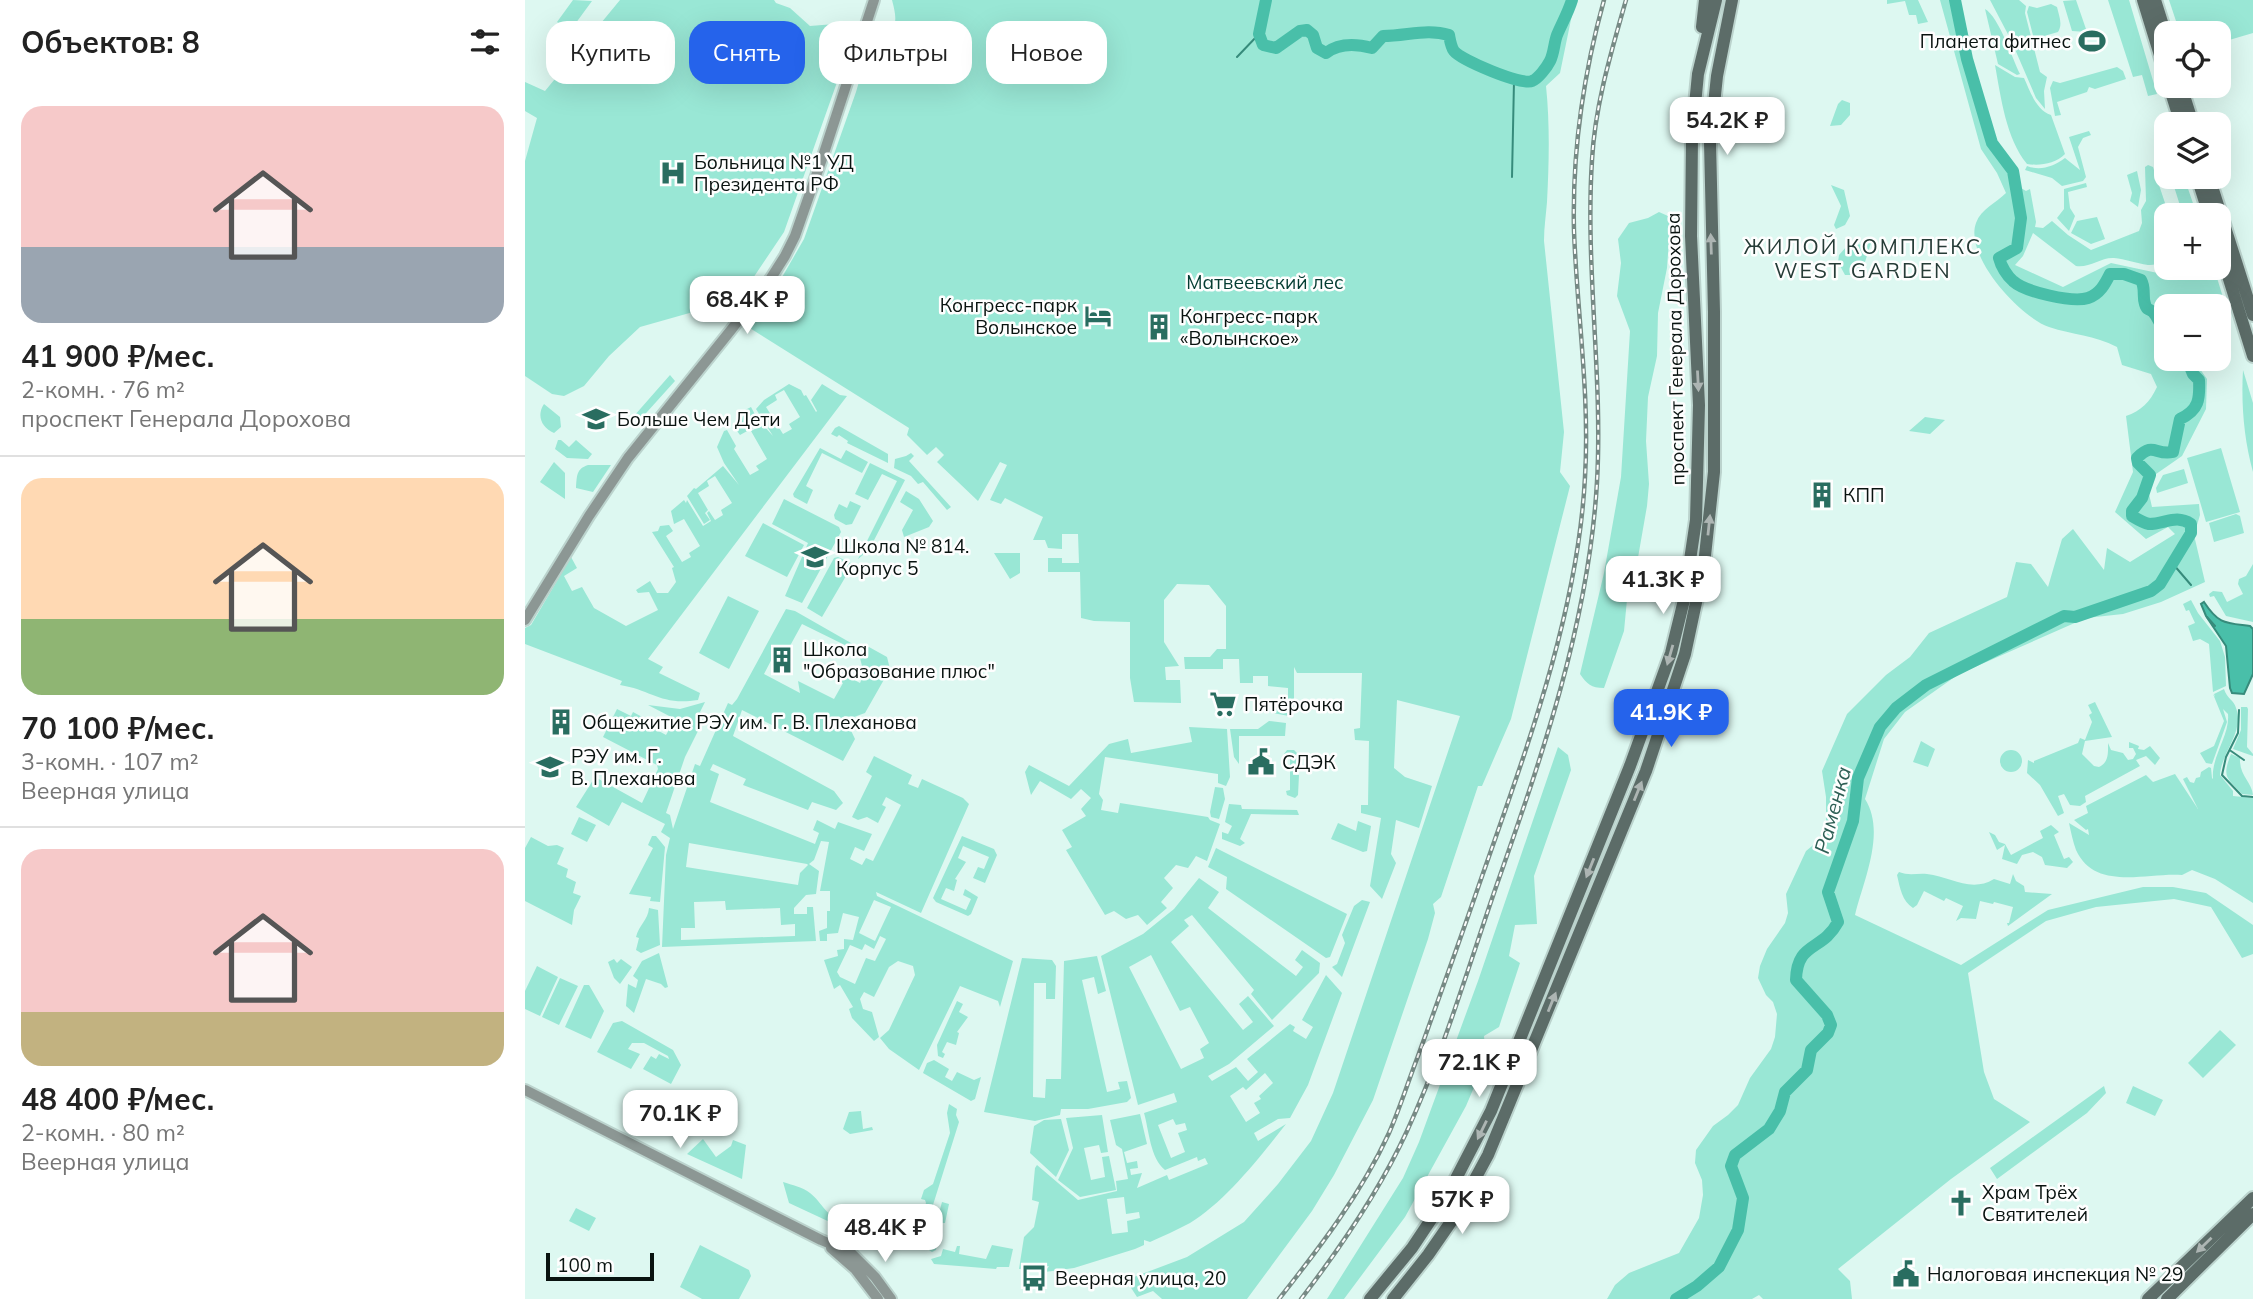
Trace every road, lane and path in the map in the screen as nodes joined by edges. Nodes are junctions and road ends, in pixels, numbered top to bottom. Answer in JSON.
{"nodes":[{"id":1,"x":874,"y":0,"type":"edge"},
{"id":2,"x":1706,"y":0,"type":"edge"},
{"id":3,"x":1716,"y":0,"type":"edge"},
{"id":4,"x":1732,"y":0,"type":"edge"},
{"id":5,"x":2143,"y":0,"type":"edge"},
{"id":6,"x":2155,"y":0,"type":"edge"},
{"id":7,"x":2162,"y":21,"type":"edge"},
{"id":8,"x":2154,"y":36,"type":"edge"},
{"id":9,"x":1698,"y":74,"type":"junction"},
{"id":10,"x":2213,"y":189,"type":"edge"},
{"id":11,"x":2229,"y":280,"type":"edge"},
{"id":12,"x":2253,"y":316,"type":"edge"},
{"id":13,"x":2253,"y":356,"type":"edge"},
{"id":14,"x":525,"y":620,"type":"edge"},
{"id":15,"x":525,"y":1090,"type":"edge"},
{"id":16,"x":2253,"y":1198,"type":"edge"},
{"id":17,"x":2253,"y":1214,"type":"edge"},
{"id":18,"x":821,"y":1240,"type":"junction"},
{"id":19,"x":878,"y":1299,"type":"edge"},
{"id":20,"x":891,"y":1299,"type":"edge"},
{"id":21,"x":1370,"y":1299,"type":"edge"},
{"id":22,"x":1393,"y":1299,"type":"edge"},
{"id":23,"x":2148,"y":1299,"type":"edge"},
{"id":24,"x":2167,"y":1299,"type":"edge"}],
"edges":[{"from":1,"to":14,"type":"street"},
{"from":2,"to":9,"type":"main road"},
{"from":3,"to":9,"type":"main road","name":"проспект Генерала Дорохова"},
{"from":22,"to":4,"type":"main road","name":"проспект Генерала Дорохова","one_way":true},
{"from":5,"to":8,"type":"main road"},
{"from":6,"to":7,"type":"main road"},
{"from":9,"to":21,"type":"main road","name":"проспект Генерала Дорохова","one_way":true},
{"from":10,"to":12,"type":"main road"},
{"from":11,"to":13,"type":"main road"},
{"from":15,"to":18,"type":"street"},
{"from":16,"to":23,"type":"main road","one_way":true},
{"from":17,"to":24,"type":"main road"},
{"from":18,"to":19,"type":"street"},
{"from":18,"to":20,"type":"street"}]}
